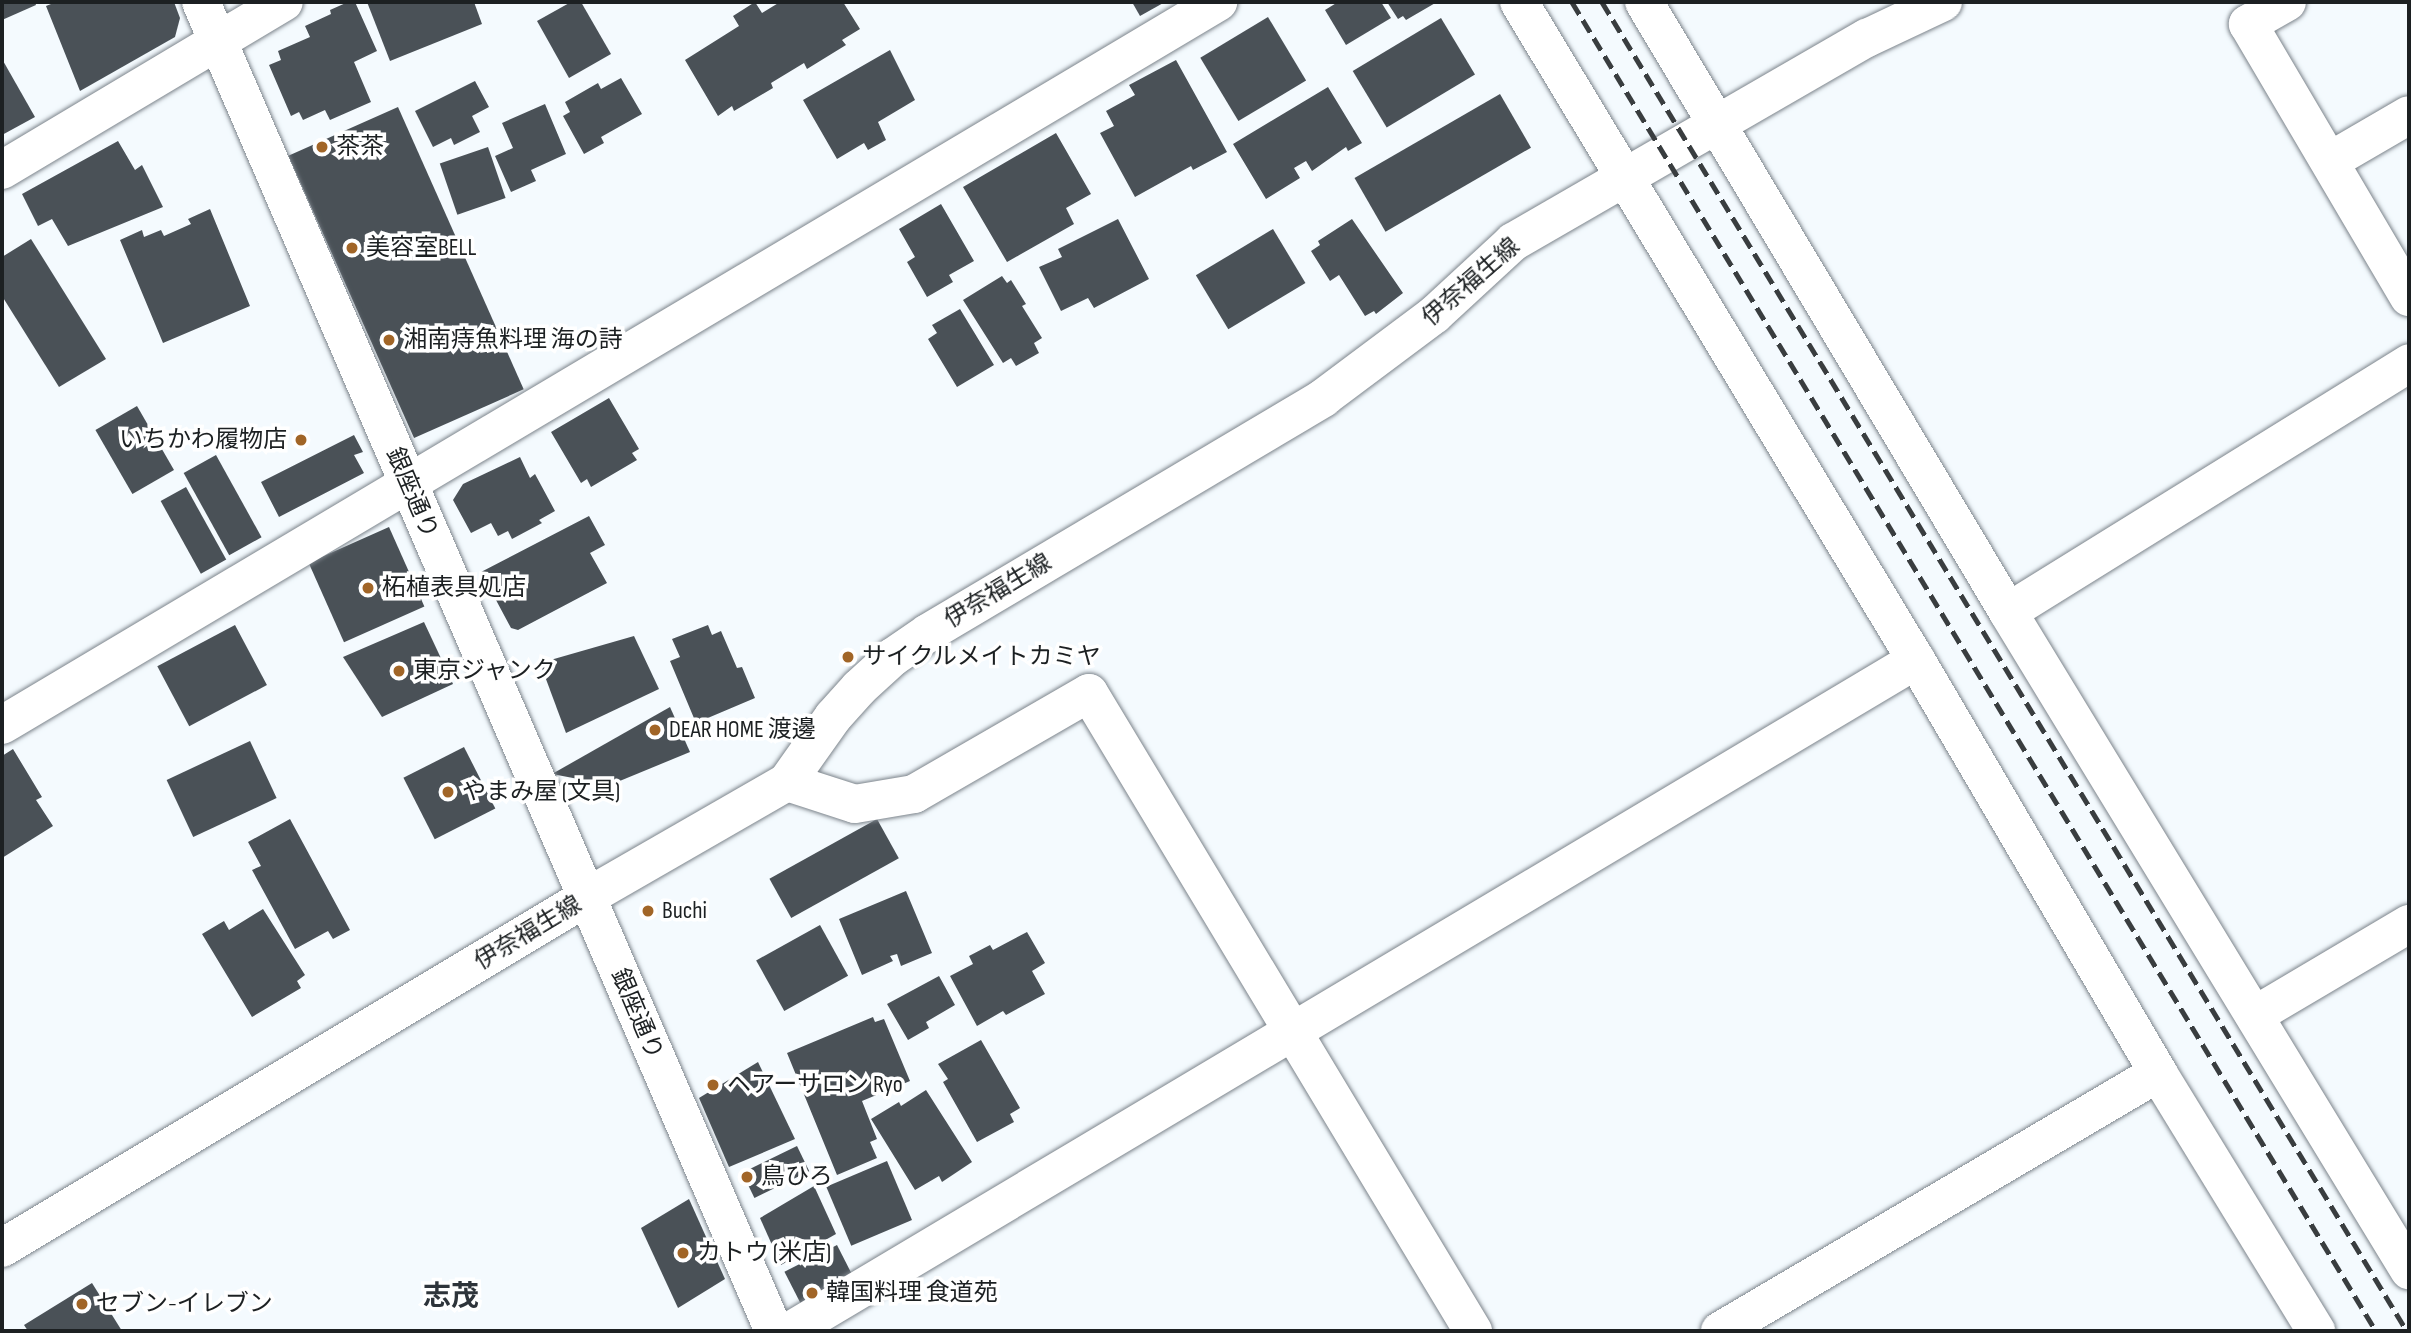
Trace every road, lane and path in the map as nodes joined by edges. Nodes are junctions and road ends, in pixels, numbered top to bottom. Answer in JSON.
{"nodes":[{"id":1,"x":201,"y":2,"type":"edge"},
{"id":2,"x":284,"y":2,"type":"edge"},
{"id":3,"x":1218,"y":2,"type":"edge"},
{"id":4,"x":1519,"y":2,"type":"edge"},
{"id":5,"x":1644,"y":2,"type":"edge"},
{"id":6,"x":1943,"y":2,"type":"edge"},
{"id":7,"x":2287,"y":2,"type":"edge"},
{"id":8,"x":218,"y":41,"type":"junction"},
{"id":9,"x":2409,"y":115,"type":"edge"},
{"id":10,"x":1716,"y":125,"type":"junction"},
{"id":11,"x":2330,"y":161,"type":"junction"},
{"id":12,"x":2,"y":170,"type":"edge"},
{"id":13,"x":1624,"y":179,"type":"junction"},
{"id":14,"x":2409,"y":297,"type":"edge"},
{"id":15,"x":2409,"y":363,"type":"edge"},
{"id":16,"x":408,"y":485,"type":"junction"},
{"id":17,"x":2008,"y":612,"type":"junction"},
{"id":18,"x":1916,"y":660,"type":"junction"},
{"id":19,"x":2,"y":725,"type":"edge"},
{"id":20,"x":787,"y":782,"type":"junction"},
{"id":21,"x":587,"y":897,"type":"junction"},
{"id":22,"x":2409,"y":924,"type":"edge"},
{"id":23,"x":2255,"y":1015,"type":"junction"},
{"id":24,"x":1294,"y":1031,"type":"junction"},
{"id":25,"x":2158,"y":1073,"type":"junction"},
{"id":26,"x":2,"y":1248,"type":"edge"},
{"id":27,"x":2409,"y":1270,"type":"edge"},
{"id":28,"x":774,"y":1331,"type":"edge"},
{"id":29,"x":790,"y":1331,"type":"edge"},
{"id":30,"x":1473,"y":1331,"type":"edge"},
{"id":31,"x":1720,"y":1331,"type":"edge"},
{"id":32,"x":2316,"y":1331,"type":"edge"}],
"edges":[{"from":1,"to":8,"type":"street","name":"銀座通り"},
{"from":2,"to":8,"type":"street"},
{"from":3,"to":16,"type":"street"},
{"from":4,"to":13,"type":"street"},
{"from":5,"to":10,"type":"street"},
{"from":6,"to":10,"type":"street","name":"伊奈福生線"},
{"from":7,"to":11,"type":"street"},
{"from":8,"to":12,"type":"street"},
{"from":8,"to":16,"type":"street","name":"銀座通り"},
{"from":9,"to":11,"type":"street"},
{"from":10,"to":13,"type":"street","name":"伊奈福生線"},
{"from":10,"to":17,"type":"street"},
{"from":11,"to":14,"type":"street"},
{"from":13,"to":18,"type":"street"},
{"from":13,"to":20,"type":"street","name":"伊奈福生線"},
{"from":15,"to":17,"type":"street"},
{"from":16,"to":19,"type":"street"},
{"from":16,"to":21,"type":"street","name":"銀座通り"},
{"from":17,"to":23,"type":"street"},
{"from":18,"to":24,"type":"street"},
{"from":18,"to":25,"type":"street"},
{"from":20,"to":21,"type":"street","name":"伊奈福生線"},
{"from":20,"to":24,"type":"street"},
{"from":21,"to":26,"type":"street","name":"伊奈福生線"},
{"from":21,"to":28,"type":"street","name":"銀座通り"},
{"from":22,"to":23,"type":"street"},
{"from":23,"to":27,"type":"street"},
{"from":24,"to":29,"type":"street"},
{"from":24,"to":30,"type":"street"},
{"from":25,"to":31,"type":"street"},
{"from":25,"to":32,"type":"street"}]}
